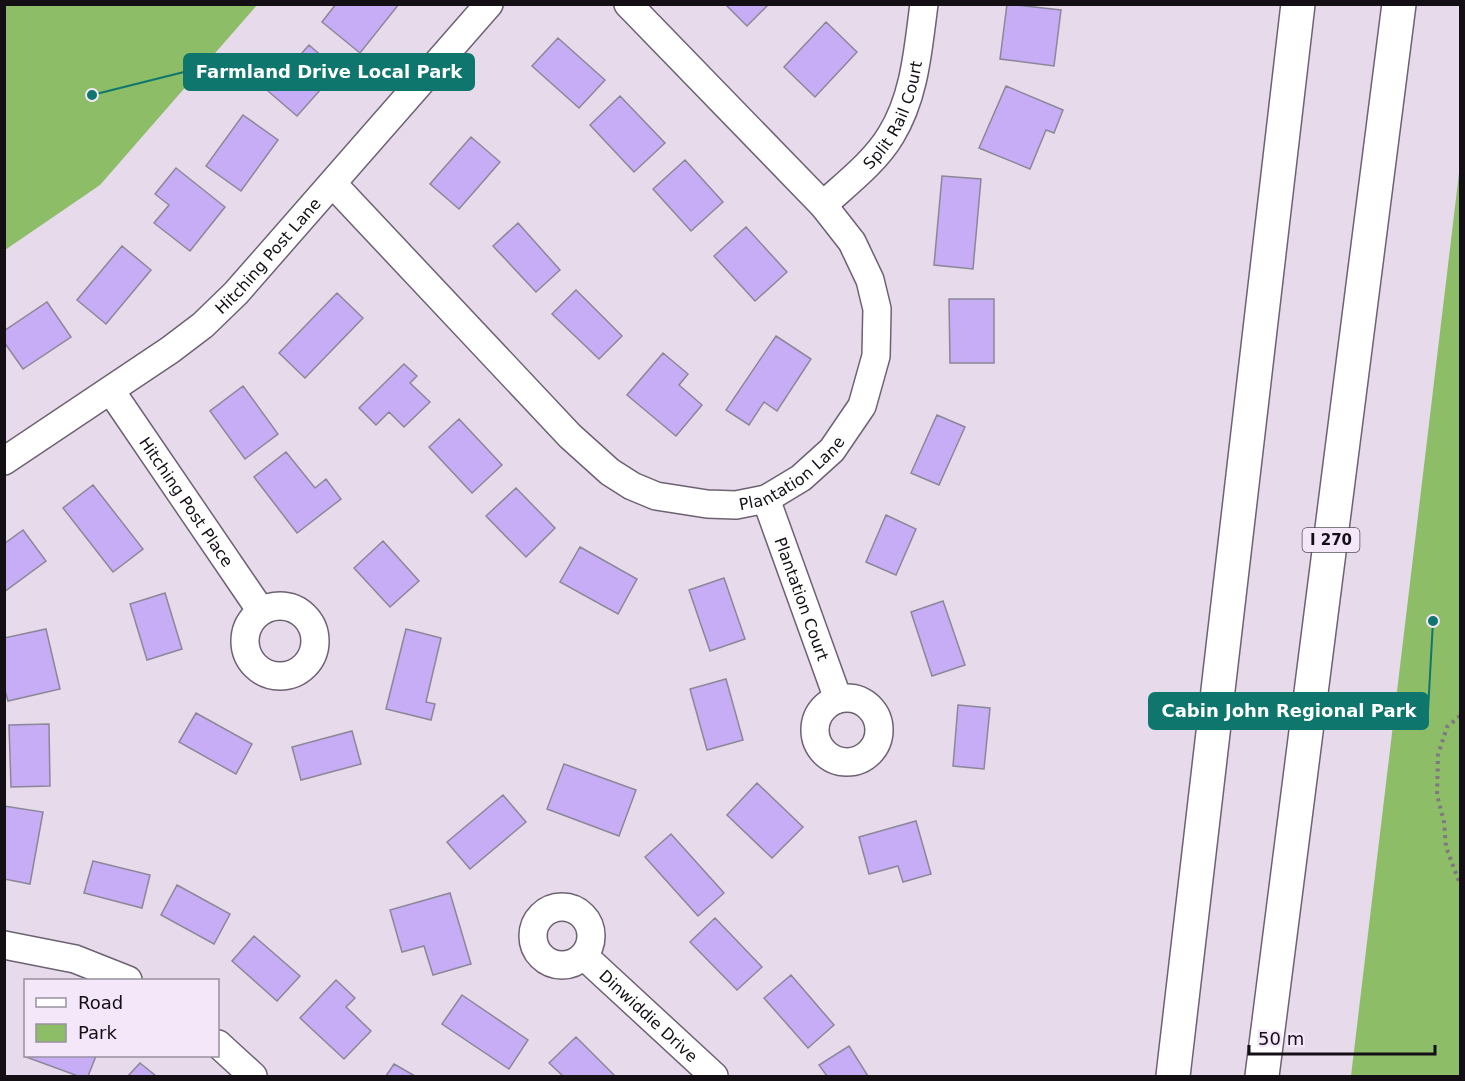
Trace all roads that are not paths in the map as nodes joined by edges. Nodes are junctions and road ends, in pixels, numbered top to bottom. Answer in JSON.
{"nodes":[{"id":1,"x":489,"y":4,"type":"edge"},
{"id":2,"x":628,"y":4,"type":"edge"},
{"id":3,"x":924,"y":4,"type":"edge"},
{"id":4,"x":1298,"y":4,"type":"edge"},
{"id":5,"x":1399,"y":4,"type":"edge"},
{"id":6,"x":333,"y":184,"type":"junction"},
{"id":7,"x":823,"y":205,"type":"junction"},
{"id":8,"x":111,"y":391,"type":"junction"},
{"id":9,"x":4,"y":461,"type":"edge"},
{"id":10,"x":766,"y":499,"type":"junction"},
{"id":11,"x":261,"y":611,"type":"dead end"},
{"id":12,"x":838,"y":699,"type":"dead end"},
{"id":13,"x":4,"y":945,"type":"edge"},
{"id":14,"x":584,"y":956,"type":"dead end"},
{"id":15,"x":123,"y":979,"type":"edge"},
{"id":16,"x":219,"y":1045,"type":"edge"},
{"id":17,"x":1174,"y":1072,"type":"edge"},
{"id":18,"x":253,"y":1077,"type":"edge"},
{"id":19,"x":714,"y":1077,"type":"edge"},
{"id":20,"x":1262,"y":1077,"type":"edge"}],
"edges":[{"from":1,"to":6,"type":"street","name":"Hitching Post Lane"},
{"from":2,"to":7,"type":"street","name":"Plantation Lane"},
{"from":3,"to":7,"type":"street","name":"Split Rail Court"},
{"from":4,"to":17,"type":"highway"},
{"from":5,"to":20,"type":"highway","number":"I 270"},
{"from":6,"to":8,"type":"street","name":"Hitching Post Lane"},
{"from":6,"to":10,"type":"street","name":"Plantation Lane"},
{"from":7,"to":10,"type":"street","name":"Plantation Lane"},
{"from":8,"to":9,"type":"street","name":"Hitching Post Lane"},
{"from":8,"to":11,"type":"street","name":"Hitching Post Place"},
{"from":10,"to":12,"type":"street","name":"Plantation Court"},
{"from":13,"to":15,"type":"street"},
{"from":14,"to":19,"type":"street","name":"Dinwiddie Drive"},
{"from":16,"to":18,"type":"street"}]}
